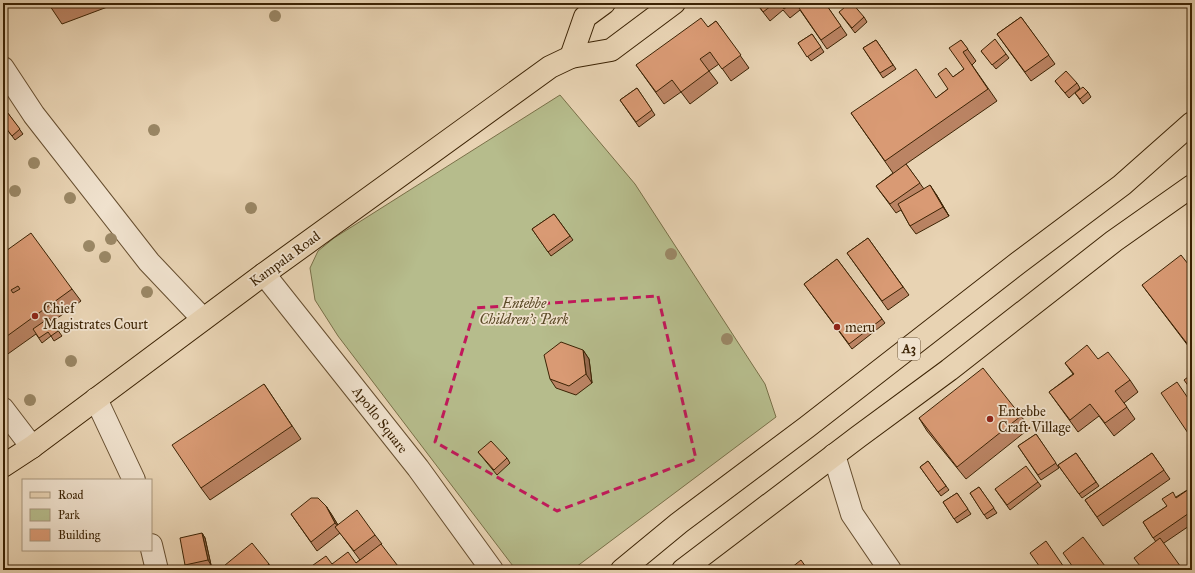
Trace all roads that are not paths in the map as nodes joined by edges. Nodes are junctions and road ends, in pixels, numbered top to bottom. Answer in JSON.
{"nodes":[{"id":1,"x":604,"y":3,"type":"edge"},
{"id":2,"x":674,"y":3,"type":"edge"},
{"id":3,"x":571,"y":57,"type":"junction"},
{"id":4,"x":3,"y":68,"type":"edge"},
{"id":5,"x":1192,"y":123,"type":"edge"},
{"id":6,"x":1192,"y":186,"type":"edge"},
{"id":7,"x":264,"y":274,"type":"junction"},
{"id":8,"x":203,"y":319,"type":"junction"},
{"id":9,"x":96,"y":399,"type":"junction"},
{"id":10,"x":3,"y":409,"type":"edge"},
{"id":11,"x":32,"y":447,"type":"junction"},
{"id":12,"x":834,"y":455,"type":"junction"},
{"id":13,"x":3,"y":466,"type":"edge"},
{"id":14,"x":134,"y":479,"type":"edge"},
{"id":15,"x":152,"y":550,"type":"edge"},
{"id":16,"x":157,"y":570,"type":"edge"},
{"id":17,"x":492,"y":570,"type":"edge"},
{"id":18,"x":622,"y":570,"type":"edge"},
{"id":19,"x":683,"y":570,"type":"edge"},
{"id":20,"x":890,"y":570,"type":"edge"}],
"edges":[{"from":1,"to":3,"type":"main road"},
{"from":2,"to":3,"type":"main road","name":"Kampala Road"},
{"from":3,"to":7,"type":"main road","name":"Kampala Road"},
{"from":4,"to":8,"type":"street"},
{"from":5,"to":18,"type":"main road","number":"A3"},
{"from":6,"to":12,"type":"main road"},
{"from":7,"to":8,"type":"main road","name":"Kampala Road"},
{"from":7,"to":17,"type":"street","name":"Apollo Square"},
{"from":8,"to":9,"type":"main road","name":"Kampala Road"},
{"from":9,"to":11,"type":"main road","name":"Kampala Road"},
{"from":9,"to":14,"type":"street"},
{"from":10,"to":11,"type":"street"},
{"from":11,"to":13,"type":"main road","name":"Kampala Road"},
{"from":12,"to":19,"type":"main road"},
{"from":12,"to":20,"type":"street"},
{"from":15,"to":16,"type":"street"}]}
